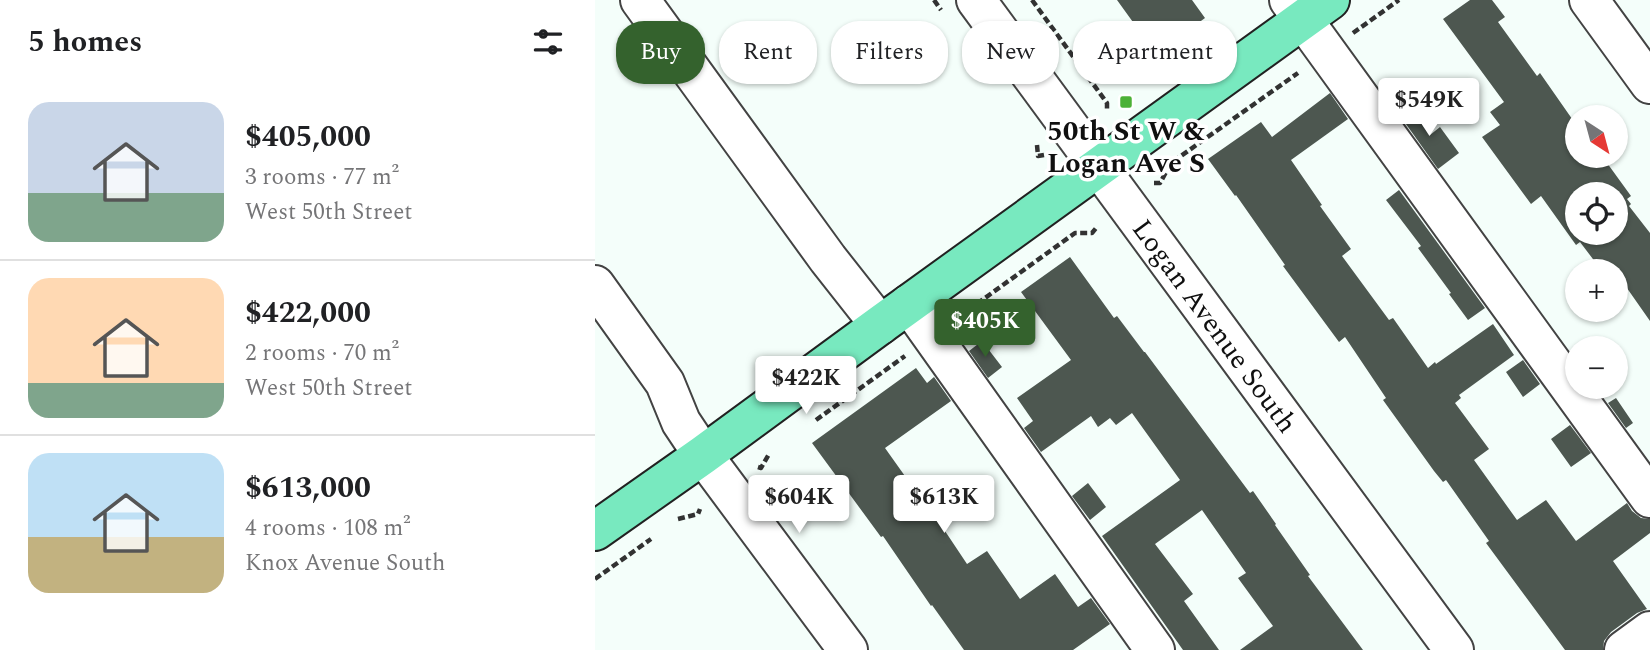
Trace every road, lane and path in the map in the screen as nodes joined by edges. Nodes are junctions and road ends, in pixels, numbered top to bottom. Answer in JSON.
{"nodes":[{"id":1,"x":640,"y":0,"type":"edge"},
{"id":2,"x":977,"y":0,"type":"edge"},
{"id":3,"x":1032,"y":0,"type":"edge"},
{"id":4,"x":1399,"y":0,"type":"edge"},
{"id":5,"x":1589,"y":0,"type":"edge"},
{"id":6,"x":1307,"y":6,"type":"edge"},
{"id":7,"x":1327,"y":52,"type":"junction"},
{"id":8,"x":1650,"y":84,"type":"edge"},
{"id":9,"x":1107,"y":109,"type":"dead end"},
{"id":10,"x":1098,"y":166,"type":"junction"},
{"id":11,"x":1154,"y":183,"type":"dead end"},
{"id":12,"x":595,"y":285,"type":"edge"},
{"id":13,"x":894,"y":315,"type":"junction"},
{"id":14,"x":703,"y":455,"type":"junction"},
{"id":15,"x":1650,"y":498,"type":"edge"},
{"id":16,"x":700,"y":508,"type":"dead end"},
{"id":17,"x":669,"y":526,"type":"dead end"},
{"id":18,"x":595,"y":531,"type":"edge"},
{"id":19,"x":659,"y":533,"type":"dead end"},
{"id":20,"x":595,"y":579,"type":"edge"},
{"id":21,"x":1650,"y":631,"type":"edge"},
{"id":22,"x":848,"y":650,"type":"edge"},
{"id":23,"x":1156,"y":650,"type":"edge"},
{"id":24,"x":1454,"y":650,"type":"edge"},
{"id":25,"x":1624,"y":650,"type":"edge"}],
"edges":[{"from":1,"to":13,"type":"street"},
{"from":2,"to":10,"type":"street","name":"Logan Avenue South"},
{"from":3,"to":9,"type":"path"},
{"from":4,"to":7,"type":"path"},
{"from":5,"to":8,"type":"street"},
{"from":6,"to":7,"type":"street"},
{"from":6,"to":10,"type":"main road"},
{"from":7,"to":11,"type":"path"},
{"from":7,"to":15,"type":"street"},
{"from":10,"to":13,"type":"main road"},
{"from":10,"to":24,"type":"street","name":"Logan Avenue South"},
{"from":12,"to":14,"type":"street"},
{"from":13,"to":14,"type":"main road"},
{"from":13,"to":23,"type":"street"},
{"from":14,"to":18,"type":"main road"},
{"from":14,"to":22,"type":"street"},
{"from":16,"to":17,"type":"path"},
{"from":19,"to":20,"type":"path"},
{"from":21,"to":25,"type":"street"}]}
